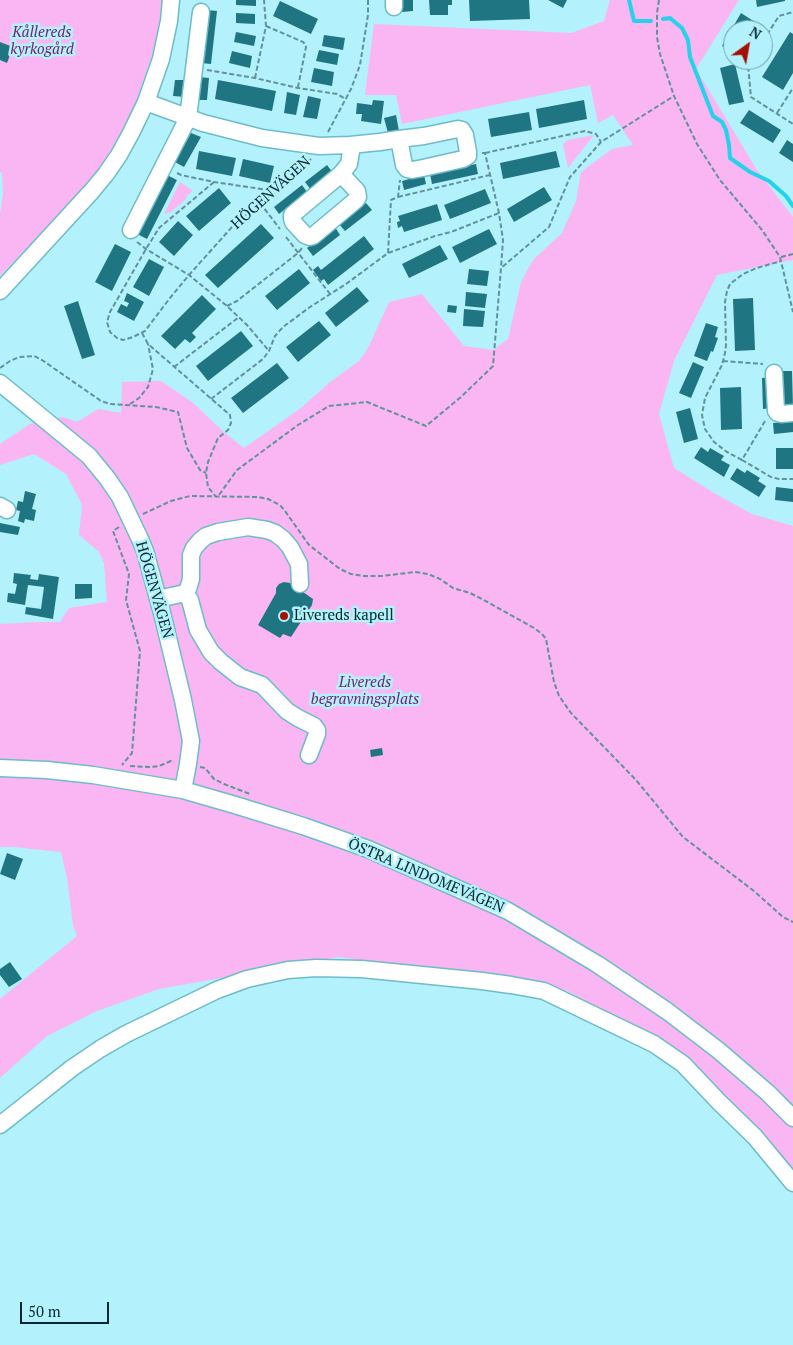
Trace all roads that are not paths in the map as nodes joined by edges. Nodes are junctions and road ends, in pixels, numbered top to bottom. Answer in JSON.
{"nodes":[{"id":1,"x":171,"y":0,"type":"edge"},
{"id":2,"x":201,"y":12,"type":"dead end"},
{"id":3,"x":146,"y":102,"type":"junction"},
{"id":4,"x":188,"y":118,"type":"junction"},
{"id":5,"x":399,"y":139,"type":"junction"},
{"id":6,"x":350,"y":146,"type":"junction"},
{"id":7,"x":341,"y":174,"type":"junction"},
{"id":8,"x":132,"y":230,"type":"road end"},
{"id":9,"x":0,"y":291,"type":"edge"},
{"id":10,"x":774,"y":373,"type":"road end"},
{"id":11,"x":0,"y":383,"type":"edge"},
{"id":12,"x":793,"y":414,"type":"edge"},
{"id":13,"x":300,"y":584,"type":"dead end"},
{"id":14,"x":185,"y":593,"type":"junction"},
{"id":15,"x":158,"y":600,"type":"junction"},
{"id":16,"x":308,"y":755,"type":"dead end"},
{"id":17,"x":0,"y":768,"type":"edge"},
{"id":18,"x":183,"y":790,"type":"junction"},
{"id":19,"x":793,"y":1118,"type":"edge"},
{"id":20,"x":0,"y":1125,"type":"edge"},
{"id":21,"x":793,"y":1183,"type":"edge"}],
"edges":[{"from":1,"to":3,"type":"street"},
{"from":2,"to":4,"type":"street"},
{"from":3,"to":4,"type":"street","name":"HÖGENVÄGEN"},
{"from":3,"to":9,"type":"street"},
{"from":4,"to":6,"type":"street","name":"HÖGENVÄGEN"},
{"from":4,"to":8,"type":"street"},
{"from":5,"to":5,"type":"street","name":"HÖGENVÄGEN"},
{"from":5,"to":6,"type":"street","name":"HÖGENVÄGEN"},
{"from":6,"to":7,"type":"street","name":"HÖGENVÄGEN"},
{"from":7,"to":7,"type":"street","name":"HÖGENVÄGEN"},
{"from":10,"to":12,"type":"street"},
{"from":11,"to":15,"type":"street","name":"HÖGENVÄGEN"},
{"from":13,"to":14,"type":"street"},
{"from":14,"to":15,"type":"street"},
{"from":14,"to":16,"type":"street"},
{"from":15,"to":18,"type":"street","name":"HÖGENVÄGEN"},
{"from":17,"to":18,"type":"street","name":"ÖSTRA LINDOMEVÄGEN"},
{"from":18,"to":19,"type":"street","name":"ÖSTRA LINDOMEVÄGEN"},
{"from":20,"to":21,"type":"street"}]}
